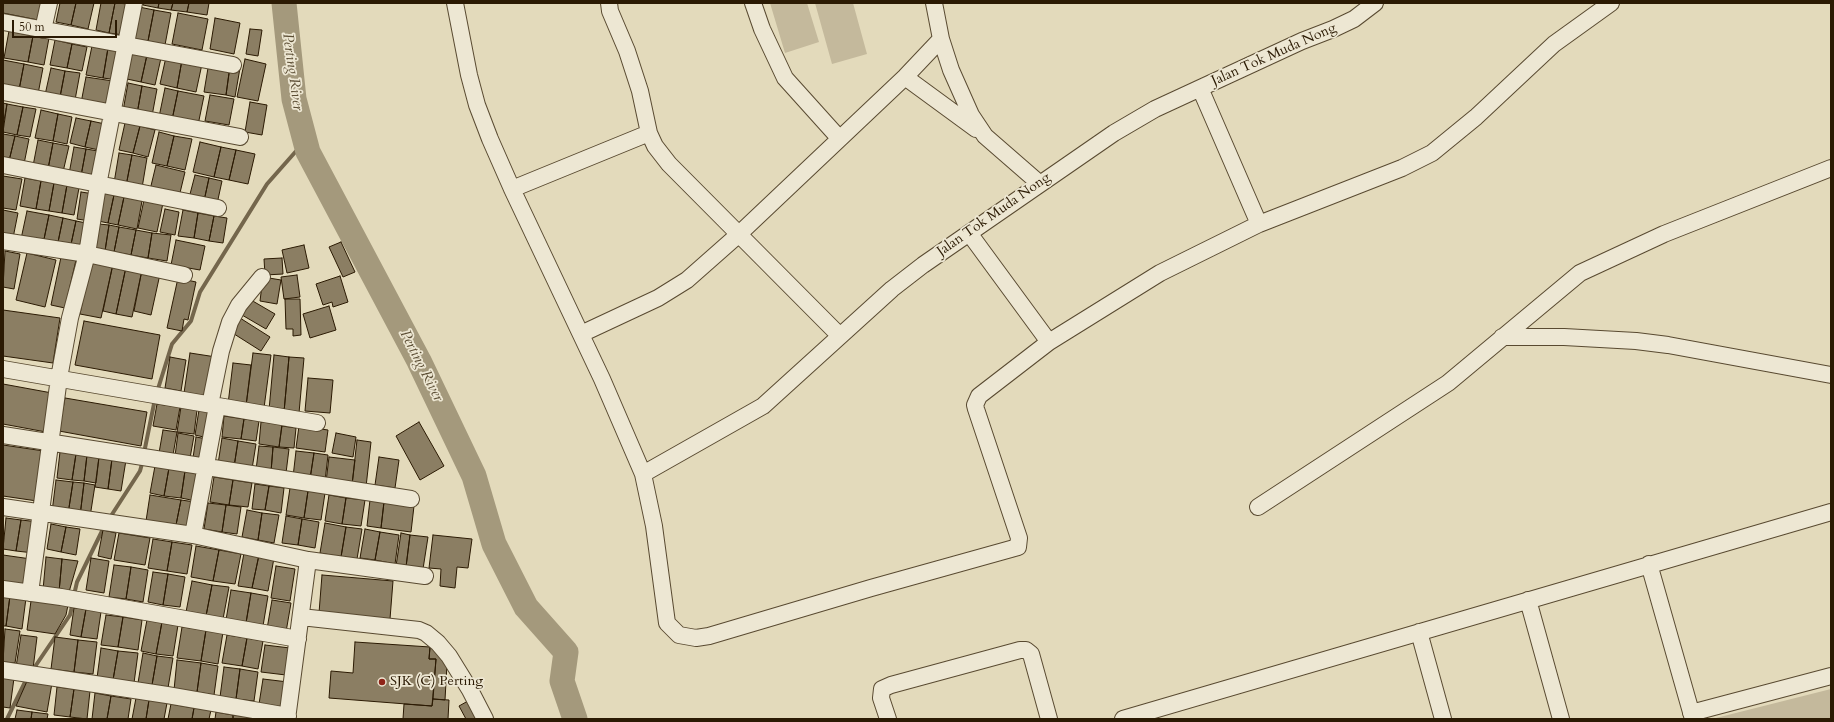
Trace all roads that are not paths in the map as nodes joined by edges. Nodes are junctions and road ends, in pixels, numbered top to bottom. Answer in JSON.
{"nodes":[{"id":1,"x":49,"y":3,"type":"edge"},
{"id":2,"x":134,"y":3,"type":"edge"},
{"id":3,"x":455,"y":3,"type":"edge"},
{"id":4,"x":609,"y":3,"type":"edge"},
{"id":5,"x":753,"y":3,"type":"edge"},
{"id":6,"x":934,"y":3,"type":"edge"},
{"id":7,"x":1375,"y":3,"type":"edge"},
{"id":8,"x":1611,"y":3,"type":"edge"},
{"id":9,"x":3,"y":22,"type":"edge"},
{"id":10,"x":43,"y":30,"type":"junction"},
{"id":11,"x":941,"y":39,"type":"junction"},
{"id":12,"x":126,"y":45,"type":"junction"},
{"id":13,"x":233,"y":65,"type":"dead end"},
{"id":14,"x":905,"y":77,"type":"junction"},
{"id":15,"x":1200,"y":88,"type":"junction"},
{"id":16,"x":3,"y":92,"type":"edge"},
{"id":17,"x":113,"y":113,"type":"junction"},
{"id":18,"x":649,"y":133,"type":"junction"},
{"id":19,"x":985,"y":136,"type":"junction"},
{"id":20,"x":240,"y":137,"type":"dead end"},
{"id":21,"x":839,"y":138,"type":"junction"},
{"id":22,"x":3,"y":165,"type":"edge"},
{"id":23,"x":1831,"y":168,"type":"edge"},
{"id":24,"x":1039,"y":183,"type":"junction"},
{"id":25,"x":98,"y":185,"type":"junction"},
{"id":26,"x":512,"y":189,"type":"junction"},
{"id":27,"x":218,"y":208,"type":"dead end"},
{"id":28,"x":1259,"y":224,"type":"junction"},
{"id":29,"x":969,"y":234,"type":"junction"},
{"id":30,"x":738,"y":236,"type":"junction"},
{"id":31,"x":3,"y":241,"type":"edge"},
{"id":32,"x":87,"y":254,"type":"junction"},
{"id":33,"x":184,"y":275,"type":"dead end"},
{"id":34,"x":262,"y":277,"type":"dead end"},
{"id":35,"x":581,"y":334,"type":"junction"},
{"id":36,"x":840,"y":336,"type":"junction"},
{"id":37,"x":1502,"y":337,"type":"junction"},
{"id":38,"x":1049,"y":342,"type":"junction"},
{"id":39,"x":3,"y":369,"type":"edge"},
{"id":40,"x":1831,"y":375,"type":"edge"},
{"id":41,"x":60,"y":378,"type":"junction"},
{"id":42,"x":213,"y":405,"type":"junction"},
{"id":43,"x":317,"y":423,"type":"dead end"},
{"id":44,"x":3,"y":435,"type":"edge"},
{"id":45,"x":51,"y":442,"type":"junction"},
{"id":46,"x":206,"y":467,"type":"junction"},
{"id":47,"x":643,"y":474,"type":"junction"},
{"id":48,"x":411,"y":499,"type":"dead end"},
{"id":49,"x":3,"y":507,"type":"edge"},
{"id":50,"x":1258,"y":507,"type":"dead end"},
{"id":51,"x":1831,"y":512,"type":"edge"},
{"id":52,"x":41,"y":514,"type":"junction"},
{"id":53,"x":193,"y":535,"type":"junction"},
{"id":54,"x":308,"y":560,"type":"junction"},
{"id":55,"x":1649,"y":564,"type":"junction"},
{"id":56,"x":425,"y":576,"type":"dead end"},
{"id":57,"x":3,"y":589,"type":"edge"},
{"id":58,"x":30,"y":593,"type":"junction"},
{"id":59,"x":1528,"y":600,"type":"junction"},
{"id":60,"x":301,"y":617,"type":"junction"},
{"id":61,"x":1419,"y":632,"type":"junction"},
{"id":62,"x":298,"y":639,"type":"junction"},
{"id":63,"x":3,"y":670,"type":"edge"},
{"id":64,"x":1831,"y":676,"type":"edge"},
{"id":65,"x":1692,"y":716,"type":"edge"},
{"id":66,"x":288,"y":717,"type":"edge"},
{"id":67,"x":485,"y":719,"type":"edge"},
{"id":68,"x":888,"y":719,"type":"edge"},
{"id":69,"x":1049,"y":719,"type":"edge"},
{"id":70,"x":1123,"y":719,"type":"edge"},
{"id":71,"x":1443,"y":719,"type":"edge"},
{"id":72,"x":1561,"y":719,"type":"edge"}],
"edges":[{"from":1,"to":10,"type":"street"},
{"from":2,"to":12,"type":"street"},
{"from":3,"to":26,"type":"street"},
{"from":4,"to":18,"type":"street"},
{"from":5,"to":21,"type":"street"},
{"from":6,"to":11,"type":"street"},
{"from":7,"to":15,"type":"street","name":"Jalan Tok Muda Nong"},
{"from":8,"to":28,"type":"street"},
{"from":9,"to":10,"type":"street"},
{"from":10,"to":12,"type":"street"},
{"from":11,"to":14,"type":"street"},
{"from":11,"to":19,"type":"street"},
{"from":12,"to":13,"type":"street"},
{"from":12,"to":17,"type":"street"},
{"from":14,"to":19,"type":"street"},
{"from":14,"to":21,"type":"street"},
{"from":15,"to":24,"type":"street","name":"Jalan Tok Muda Nong"},
{"from":15,"to":28,"type":"street"},
{"from":16,"to":17,"type":"street"},
{"from":17,"to":20,"type":"street"},
{"from":17,"to":25,"type":"street"},
{"from":18,"to":26,"type":"street"},
{"from":18,"to":30,"type":"street"},
{"from":19,"to":24,"type":"street"},
{"from":21,"to":30,"type":"street"},
{"from":22,"to":25,"type":"street"},
{"from":23,"to":37,"type":"street"},
{"from":24,"to":29,"type":"street","name":"Jalan Tok Muda Nong"},
{"from":25,"to":27,"type":"street"},
{"from":25,"to":32,"type":"street"},
{"from":26,"to":35,"type":"street"},
{"from":28,"to":38,"type":"street"},
{"from":29,"to":36,"type":"street","name":"Jalan Tok Muda Nong"},
{"from":29,"to":38,"type":"street"},
{"from":30,"to":35,"type":"street"},
{"from":30,"to":36,"type":"street"},
{"from":31,"to":32,"type":"street"},
{"from":32,"to":33,"type":"street"},
{"from":32,"to":41,"type":"street"},
{"from":34,"to":42,"type":"street"},
{"from":35,"to":47,"type":"street"},
{"from":36,"to":47,"type":"street","name":"Jalan Tok Muda Nong"},
{"from":37,"to":40,"type":"street"},
{"from":37,"to":50,"type":"street"},
{"from":38,"to":47,"type":"street"},
{"from":39,"to":41,"type":"street"},
{"from":41,"to":42,"type":"street"},
{"from":41,"to":45,"type":"street"},
{"from":42,"to":43,"type":"street"},
{"from":42,"to":46,"type":"street"},
{"from":44,"to":45,"type":"street"},
{"from":45,"to":46,"type":"street"},
{"from":45,"to":52,"type":"street"},
{"from":46,"to":48,"type":"street"},
{"from":46,"to":53,"type":"street"},
{"from":49,"to":52,"type":"street"},
{"from":51,"to":55,"type":"street"},
{"from":52,"to":53,"type":"street"},
{"from":52,"to":58,"type":"street"},
{"from":53,"to":54,"type":"street"},
{"from":54,"to":56,"type":"street"},
{"from":54,"to":60,"type":"street"},
{"from":55,"to":59,"type":"street"},
{"from":55,"to":65,"type":"street"},
{"from":57,"to":58,"type":"street"},
{"from":58,"to":62,"type":"street"},
{"from":59,"to":61,"type":"street"},
{"from":59,"to":72,"type":"street"},
{"from":60,"to":62,"type":"street"},
{"from":60,"to":67,"type":"street"},
{"from":61,"to":70,"type":"street"},
{"from":61,"to":71,"type":"street"},
{"from":62,"to":66,"type":"street"},
{"from":63,"to":66,"type":"street"},
{"from":64,"to":65,"type":"street"},
{"from":68,"to":69,"type":"street"}]}
